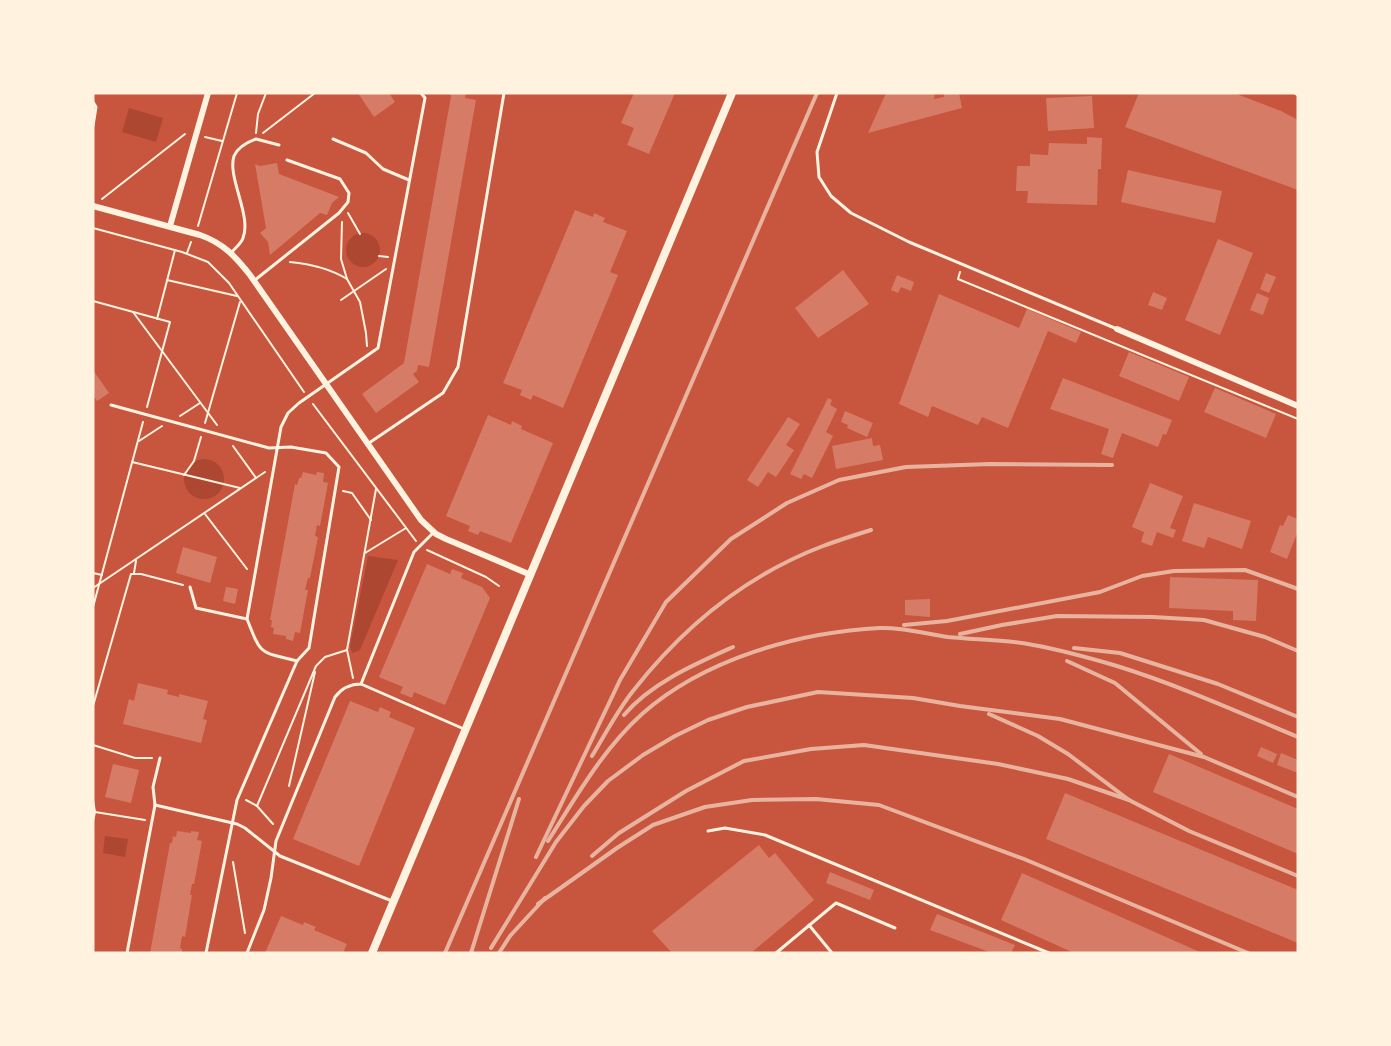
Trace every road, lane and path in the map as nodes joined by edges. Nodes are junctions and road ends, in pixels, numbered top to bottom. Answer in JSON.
{"nodes":[{"id":1,"x":208,"y":93,"type":"edge"},
{"id":2,"x":237,"y":93,"type":"edge"},
{"id":3,"x":266,"y":93,"type":"edge"},
{"id":4,"x":315,"y":93,"type":"edge"},
{"id":5,"x":421,"y":93,"type":"edge"},
{"id":6,"x":504,"y":93,"type":"edge"},
{"id":7,"x":732,"y":93,"type":"edge"},
{"id":8,"x":837,"y":93,"type":"edge"},
{"id":9,"x":93,"y":102,"type":"edge"},
{"id":10,"x":93,"y":126,"type":"edge"},
{"id":11,"x":197,"y":134,"type":"junction"},
{"id":12,"x":256,"y":139,"type":"junction"},
{"id":13,"x":333,"y":139,"type":"dead end"},
{"id":14,"x":222,"y":141,"type":"junction"},
{"id":15,"x":279,"y":145,"type":"dead end"},
{"id":16,"x":287,"y":160,"type":"dead end"},
{"id":17,"x":409,"y":180,"type":"junction"},
{"id":18,"x":94,"y":206,"type":"edge"},
{"id":19,"x":343,"y":208,"type":"junction"},
{"id":20,"x":170,"y":226,"type":"junction"},
{"id":21,"x":195,"y":233,"type":"junction"},
{"id":22,"x":360,"y":234,"type":"dead end"},
{"id":23,"x":175,"y":250,"type":"dead end"},
{"id":24,"x":187,"y":253,"type":"dead end"},
{"id":25,"x":231,"y":253,"type":"junction"},
{"id":26,"x":277,"y":263,"type":"junction"},
{"id":27,"x":393,"y":264,"type":"junction"},
{"id":28,"x":347,"y":279,"type":"junction"},
{"id":29,"x":958,"y":279,"type":"dead end"},
{"id":30,"x":167,"y":280,"type":"junction"},
{"id":31,"x":254,"y":281,"type":"junction"},
{"id":32,"x":354,"y":291,"type":"junction"},
{"id":33,"x":237,"y":296,"type":"dead end"},
{"id":34,"x":341,"y":300,"type":"dead end"},
{"id":35,"x":93,"y":301,"type":"edge"},
{"id":36,"x":241,"y":301,"type":"dead end"},
{"id":37,"x":133,"y":312,"type":"junction"},
{"id":38,"x":157,"y":319,"type":"junction"},
{"id":39,"x":1117,"y":329,"type":"joint"},
{"id":40,"x":162,"y":351,"type":"junction"},
{"id":41,"x":364,"y":357,"type":"junction"},
{"id":42,"x":326,"y":384,"type":"junction"},
{"id":43,"x":111,"y":405,"type":"dead end"},
{"id":44,"x":1298,"y":406,"type":"edge"},
{"id":45,"x":208,"y":413,"type":"junction"},
{"id":46,"x":145,"y":414,"type":"junction"},
{"id":47,"x":1298,"y":419,"type":"edge"},
{"id":48,"x":203,"y":430,"type":"junction"},
{"id":49,"x":225,"y":436,"type":"junction"},
{"id":50,"x":368,"y":444,"type":"junction"},
{"id":51,"x":277,"y":448,"type":"junction"},
{"id":52,"x":132,"y":462,"type":"junction"},
{"id":53,"x":273,"y":471,"type":"junction"},
{"id":54,"x":184,"y":475,"type":"junction"},
{"id":55,"x":256,"y":478,"type":"junction"},
{"id":56,"x":241,"y":488,"type":"junction"},
{"id":57,"x":376,"y":489,"type":"dead end"},
{"id":58,"x":335,"y":490,"type":"junction"},
{"id":59,"x":205,"y":513,"type":"junction"},
{"id":60,"x":371,"y":520,"type":"junction"},
{"id":61,"x":406,"y":528,"type":"dead end"},
{"id":62,"x":434,"y":532,"type":"junction"},
{"id":63,"x":365,"y":553,"type":"junction"},
{"id":64,"x":135,"y":561,"type":"junction"},
{"id":65,"x":93,"y":573,"type":"edge"},
{"id":66,"x":134,"y":573,"type":"junction"},
{"id":67,"x":531,"y":574,"type":"junction"},
{"id":68,"x":102,"y":575,"type":"junction"},
{"id":69,"x":254,"y":579,"type":"junction"},
{"id":70,"x":99,"y":585,"type":"junction"},
{"id":71,"x":190,"y":587,"type":"joint"},
{"id":72,"x":93,"y":588,"type":"edge"},
{"id":73,"x":93,"y":607,"type":"edge"},
{"id":74,"x":247,"y":620,"type":"junction"},
{"id":75,"x":347,"y":650,"type":"junction"},
{"id":76,"x":297,"y":661,"type":"junction"},
{"id":77,"x":316,"y":666,"type":"junction"},
{"id":78,"x":354,"y":684,"type":"junction"},
{"id":79,"x":361,"y":684,"type":"junction"},
{"id":80,"x":93,"y":706,"type":"edge"},
{"id":81,"x":466,"y":729,"type":"junction"},
{"id":82,"x":93,"y":745,"type":"edge"},
{"id":83,"x":160,"y":758,"type":"joint"},
{"id":84,"x":239,"y":796,"type":"junction"},
{"id":85,"x":294,"y":797,"type":"junction"},
{"id":86,"x":93,"y":800,"type":"edge"},
{"id":87,"x":155,"y":805,"type":"junction"},
{"id":88,"x":257,"y":806,"type":"junction"},
{"id":89,"x":95,"y":812,"type":"junction"},
{"id":90,"x":93,"y":821,"type":"edge"},
{"id":91,"x":152,"y":821,"type":"junction"},
{"id":92,"x":232,"y":823,"type":"junction"},
{"id":93,"x":280,"y":831,"type":"junction"},
{"id":94,"x":708,"y":831,"type":"dead end"},
{"id":95,"x":227,"y":850,"type":"junction"},
{"id":96,"x":274,"y":852,"type":"junction"},
{"id":97,"x":394,"y":901,"type":"junction"},
{"id":98,"x":809,"y":926,"type":"junction"},
{"id":99,"x":895,"y":928,"type":"dead end"},
{"id":100,"x":247,"y":952,"type":"edge"},
{"id":101,"x":127,"y":953,"type":"edge"},
{"id":102,"x":206,"y":953,"type":"edge"},
{"id":103,"x":372,"y":953,"type":"edge"},
{"id":104,"x":776,"y":953,"type":"edge"},
{"id":105,"x":832,"y":953,"type":"edge"},
{"id":106,"x":1049,"y":953,"type":"edge"}],
"edges":[{"from":1,"to":11,"type":"street"},
{"from":2,"to":14,"type":"path"},
{"from":3,"to":12,"type":"path"},
{"from":4,"to":12,"type":"path"},
{"from":5,"to":17,"type":"lane"},
{"from":6,"to":50,"type":"lane"},
{"from":7,"to":67,"type":"street"},
{"from":8,"to":39,"type":"lane"},
{"from":9,"to":10,"type":"lane"},
{"from":11,"to":14,"type":"path"},
{"from":11,"to":18,"type":"path"},
{"from":11,"to":20,"type":"street"},
{"from":12,"to":15,"type":"lane"},
{"from":12,"to":25,"type":"lane"},
{"from":13,"to":17,"type":"lane"},
{"from":14,"to":21,"type":"path"},
{"from":16,"to":19,"type":"lane"},
{"from":17,"to":27,"type":"lane"},
{"from":18,"to":20,"type":"street"},
{"from":19,"to":22,"type":"path"},
{"from":19,"to":26,"type":"lane"},
{"from":19,"to":28,"type":"path"},
{"from":20,"to":21,"type":"street"},
{"from":21,"to":24,"type":"path"},
{"from":21,"to":25,"type":"street"},
{"from":23,"to":30,"type":"path"},
{"from":25,"to":31,"type":"street"},
{"from":26,"to":28,"type":"path"},
{"from":26,"to":31,"type":"lane"},
{"from":27,"to":32,"type":"path"},
{"from":27,"to":41,"type":"lane"},
{"from":28,"to":32,"type":"path"},
{"from":29,"to":47,"type":"path"},
{"from":30,"to":33,"type":"path"},
{"from":30,"to":38,"type":"path"},
{"from":31,"to":42,"type":"street"},
{"from":32,"to":34,"type":"path"},
{"from":32,"to":41,"type":"path"},
{"from":35,"to":37,"type":"path"},
{"from":36,"to":45,"type":"path"},
{"from":37,"to":38,"type":"path"},
{"from":37,"to":40,"type":"path"},
{"from":38,"to":40,"type":"path"},
{"from":39,"to":44,"type":"street"},
{"from":40,"to":45,"type":"path"},
{"from":40,"to":46,"type":"path"},
{"from":41,"to":42,"type":"lane"},
{"from":42,"to":50,"type":"street"},
{"from":42,"to":51,"type":"lane"},
{"from":43,"to":46,"type":"lane"},
{"from":45,"to":48,"type":"path"},
{"from":45,"to":49,"type":"path"},
{"from":46,"to":48,"type":"lane"},
{"from":46,"to":52,"type":"path"},
{"from":48,"to":49,"type":"lane"},
{"from":48,"to":54,"type":"path"},
{"from":49,"to":51,"type":"lane"},
{"from":49,"to":55,"type":"path"},
{"from":50,"to":62,"type":"street"},
{"from":51,"to":53,"type":"lane"},
{"from":51,"to":58,"type":"lane"},
{"from":52,"to":54,"type":"path"},
{"from":52,"to":68,"type":"path"},
{"from":53,"to":55,"type":"path"},
{"from":53,"to":69,"type":"lane"},
{"from":54,"to":56,"type":"path"},
{"from":55,"to":56,"type":"path"},
{"from":56,"to":59,"type":"path"},
{"from":57,"to":60,"type":"path"},
{"from":58,"to":60,"type":"path"},
{"from":58,"to":76,"type":"lane"},
{"from":59,"to":64,"type":"path"},
{"from":59,"to":69,"type":"path"},
{"from":60,"to":63,"type":"path"},
{"from":61,"to":63,"type":"path"},
{"from":62,"to":67,"type":"street"},
{"from":62,"to":79,"type":"lane"},
{"from":63,"to":75,"type":"path"},
{"from":64,"to":66,"type":"path"},
{"from":64,"to":70,"type":"path"},
{"from":65,"to":68,"type":"path"},
{"from":66,"to":71,"type":"path"},
{"from":66,"to":80,"type":"path"},
{"from":67,"to":81,"type":"street"},
{"from":68,"to":70,"type":"path"},
{"from":69,"to":74,"type":"lane"},
{"from":70,"to":72,"type":"path"},
{"from":70,"to":73,"type":"path"},
{"from":71,"to":74,"type":"lane"},
{"from":74,"to":76,"type":"lane"},
{"from":75,"to":77,"type":"path"},
{"from":75,"to":78,"type":"path"},
{"from":76,"to":84,"type":"lane"},
{"from":77,"to":85,"type":"path"},
{"from":77,"to":88,"type":"path"},
{"from":78,"to":79,"type":"lane"},
{"from":78,"to":85,"type":"lane"},
{"from":79,"to":81,"type":"lane"},
{"from":81,"to":97,"type":"street"},
{"from":82,"to":83,"type":"path"},
{"from":83,"to":87,"type":"lane"},
{"from":84,"to":88,"type":"path"},
{"from":84,"to":92,"type":"lane"},
{"from":85,"to":93,"type":"lane"},
{"from":86,"to":89,"type":"path"},
{"from":87,"to":91,"type":"lane"},
{"from":87,"to":92,"type":"lane"},
{"from":88,"to":93,"type":"path"},
{"from":89,"to":90,"type":"path"},
{"from":89,"to":91,"type":"path"},
{"from":91,"to":101,"type":"lane"},
{"from":92,"to":95,"type":"lane"},
{"from":92,"to":96,"type":"lane"},
{"from":93,"to":96,"type":"lane"},
{"from":94,"to":106,"type":"lane"},
{"from":95,"to":100,"type":"path"},
{"from":95,"to":102,"type":"lane"},
{"from":96,"to":97,"type":"lane"},
{"from":96,"to":100,"type":"lane"},
{"from":97,"to":103,"type":"street"},
{"from":98,"to":99,"type":"lane"},
{"from":98,"to":104,"type":"lane"},
{"from":98,"to":105,"type":"lane"}]}
